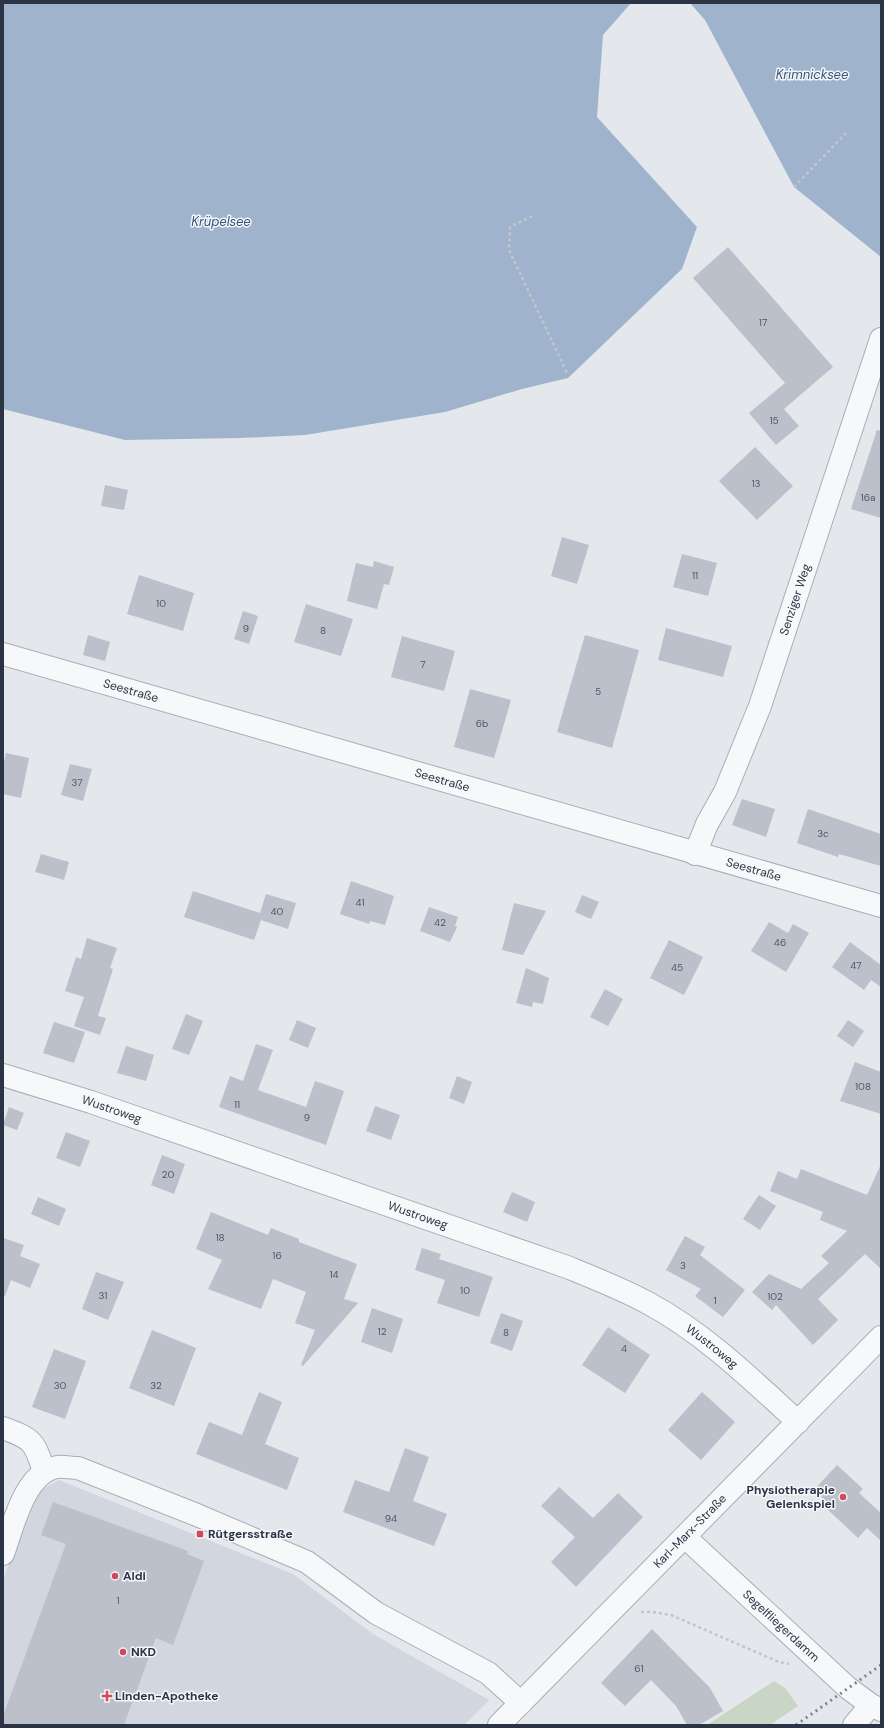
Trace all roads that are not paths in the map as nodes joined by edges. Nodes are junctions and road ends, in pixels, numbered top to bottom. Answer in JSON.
{"nodes":[{"id":1,"x":881,"y":339,"type":"edge"},
{"id":2,"x":3,"y":654,"type":"edge"},
{"id":3,"x":695,"y":854,"type":"junction"},
{"id":4,"x":881,"y":906,"type":"edge"},
{"id":5,"x":3,"y":1075,"type":"edge"},
{"id":6,"x":881,"y":1338,"type":"edge"},
{"id":7,"x":798,"y":1422,"type":"junction"},
{"id":8,"x":3,"y":1428,"type":"edge"},
{"id":9,"x":44,"y":1471,"type":"junction"},
{"id":10,"x":685,"y":1537,"type":"junction"},
{"id":11,"x":3,"y":1554,"type":"edge"},
{"id":12,"x":521,"y":1703,"type":"junction"},
{"id":13,"x":876,"y":1707,"type":"edge"},
{"id":14,"x":499,"y":1725,"type":"edge"},
{"id":15,"x":854,"y":1725,"type":"edge"}],
"edges":[{"from":1,"to":3,"type":"street","name":"Senziger Weg"},
{"from":2,"to":3,"type":"street","name":"Seestraße"},
{"from":3,"to":4,"type":"street","name":"Seestraße"},
{"from":5,"to":7,"type":"street","name":"Wustroweg"},
{"from":6,"to":7,"type":"street","name":"Karl-Marx-Straße"},
{"from":7,"to":10,"type":"street","name":"Karl-Marx-Straße"},
{"from":8,"to":9,"type":"street"},
{"from":9,"to":11,"type":"street"},
{"from":9,"to":12,"type":"street"},
{"from":10,"to":12,"type":"street","name":"Karl-Marx-Straße"},
{"from":10,"to":13,"type":"street","name":"Segelfliegerdamm"},
{"from":12,"to":14,"type":"street","name":"Karl-Marx-Straße"},
{"from":13,"to":15,"type":"street"}]}
